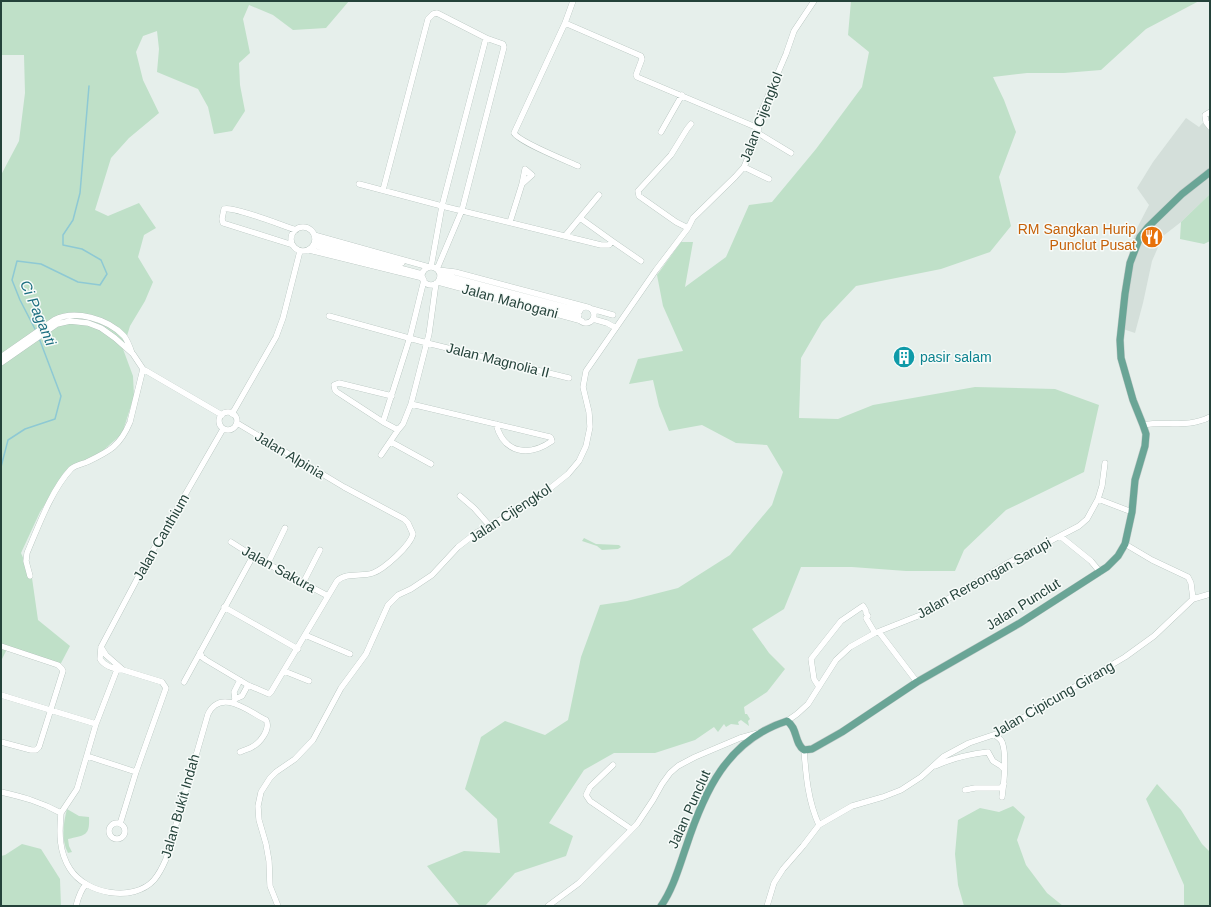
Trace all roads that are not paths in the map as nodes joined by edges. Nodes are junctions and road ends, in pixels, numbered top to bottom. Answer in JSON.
{"nodes":[{"id":1,"x":573,"y":1,"type":"edge"},
{"id":2,"x":814,"y":1,"type":"edge"},
{"id":3,"x":565,"y":24,"type":"junction"},
{"id":4,"x":486,"y":38,"type":"junction"},
{"id":5,"x":682,"y":95,"type":"junction"},
{"id":6,"x":1210,"y":112,"type":"edge"},
{"id":7,"x":691,"y":124,"type":"dead end"},
{"id":8,"x":1210,"y":127,"type":"edge"},
{"id":9,"x":758,"y":130,"type":"junction"},
{"id":10,"x":661,"y":132,"type":"dead end"},
{"id":11,"x":791,"y":153,"type":"dead end"},
{"id":12,"x":578,"y":166,"type":"dead end"},
{"id":13,"x":744,"y":167,"type":"junction"},
{"id":14,"x":1210,"y":172,"type":"edge"},
{"id":15,"x":769,"y":179,"type":"dead end"},
{"id":16,"x":360,"y":184,"type":"dead end"},
{"id":17,"x":522,"y":184,"type":"dead end"},
{"id":18,"x":383,"y":190,"type":"junction"},
{"id":19,"x":599,"y":195,"type":"dead end"},
{"id":20,"x":442,"y":206,"type":"junction"},
{"id":21,"x":462,"y":210,"type":"junction"},
{"id":22,"x":580,"y":218,"type":"junction"},
{"id":23,"x":510,"y":222,"type":"junction"},
{"id":24,"x":688,"y":228,"type":"junction"},
{"id":25,"x":296,"y":230,"type":"junction"},
{"id":26,"x":565,"y":236,"type":"junction"},
{"id":27,"x":612,"y":241,"type":"junction"},
{"id":28,"x":313,"y":243,"type":"junction"},
{"id":29,"x":293,"y":245,"type":"junction"},
{"id":30,"x":300,"y":251,"type":"junction"},
{"id":31,"x":641,"y":261,"type":"dead end"},
{"id":32,"x":426,"y":273,"type":"junction"},
{"id":33,"x":438,"y":276,"type":"junction"},
{"id":34,"x":589,"y":308,"type":"junction"},
{"id":35,"x":613,"y":315,"type":"dead end"},
{"id":36,"x":329,"y":316,"type":"dead end"},
{"id":37,"x":580,"y":316,"type":"junction"},
{"id":38,"x":593,"y":319,"type":"junction"},
{"id":39,"x":616,"y":328,"type":"junction"},
{"id":40,"x":410,"y":337,"type":"junction"},
{"id":41,"x":427,"y":343,"type":"junction"},
{"id":42,"x":5,"y":356,"type":"edge"},
{"id":43,"x":1,"y":363,"type":"edge"},
{"id":44,"x":144,"y":369,"type":"junction"},
{"id":45,"x":569,"y":378,"type":"dead end"},
{"id":46,"x":392,"y":396,"type":"junction"},
{"id":47,"x":411,"y":404,"type":"junction"},
{"id":48,"x":232,"y":414,"type":"junction"},
{"id":49,"x":222,"y":415,"type":"junction"},
{"id":50,"x":1210,"y":417,"type":"edge"},
{"id":51,"x":383,"y":422,"type":"junction"},
{"id":52,"x":237,"y":423,"type":"junction"},
{"id":53,"x":496,"y":424,"type":"junction"},
{"id":54,"x":1143,"y":425,"type":"junction"},
{"id":55,"x":223,"y":429,"type":"junction"},
{"id":56,"x":398,"y":430,"type":"junction"},
{"id":57,"x":391,"y":442,"type":"junction"},
{"id":58,"x":382,"y":455,"type":"dead end"},
{"id":59,"x":1105,"y":463,"type":"dead end"},
{"id":60,"x":432,"y":464,"type":"dead end"},
{"id":61,"x":460,"y":496,"type":"dead end"},
{"id":62,"x":1098,"y":499,"type":"junction"},
{"id":63,"x":1132,"y":512,"type":"junction"},
{"id":64,"x":489,"y":525,"type":"junction"},
{"id":65,"x":285,"y":528,"type":"dead end"},
{"id":66,"x":1060,"y":536,"type":"junction"},
{"id":67,"x":231,"y":542,"type":"dead end"},
{"id":68,"x":1125,"y":544,"type":"junction"},
{"id":69,"x":320,"y":550,"type":"dead end"},
{"id":70,"x":253,"y":556,"type":"junction"},
{"id":71,"x":268,"y":563,"type":"junction"},
{"id":72,"x":1100,"y":572,"type":"junction"},
{"id":73,"x":30,"y":576,"type":"dead end"},
{"id":74,"x":304,"y":583,"type":"junction"},
{"id":75,"x":1210,"y":594,"type":"edge"},
{"id":76,"x":328,"y":596,"type":"junction"},
{"id":77,"x":1193,"y":599,"type":"junction"},
{"id":78,"x":224,"y":607,"type":"junction"},
{"id":79,"x":877,"y":632,"type":"junction"},
{"id":80,"x":305,"y":635,"type":"junction"},
{"id":81,"x":1,"y":646,"type":"edge"},
{"id":82,"x":298,"y":649,"type":"junction"},
{"id":83,"x":200,"y":652,"type":"junction"},
{"id":84,"x":350,"y":654,"type":"dead end"},
{"id":85,"x":120,"y":669,"type":"junction"},
{"id":86,"x":284,"y":671,"type":"junction"},
{"id":87,"x":240,"y":680,"type":"junction"},
{"id":88,"x":309,"y":681,"type":"dead end"},
{"id":89,"x":184,"y":682,"type":"dead end"},
{"id":90,"x":917,"y":682,"type":"junction"},
{"id":91,"x":248,"y":685,"type":"junction"},
{"id":92,"x":819,"y":687,"type":"junction"},
{"id":93,"x":1,"y":695,"type":"edge"},
{"id":94,"x":234,"y":701,"type":"junction"},
{"id":95,"x":51,"y":710,"type":"junction"},
{"id":96,"x":787,"y":721,"type":"junction"},
{"id":97,"x":96,"y":724,"type":"junction"},
{"id":98,"x":760,"y":733,"type":"junction"},
{"id":99,"x":995,"y":735,"type":"junction"},
{"id":100,"x":1,"y":742,"type":"edge"},
{"id":101,"x":804,"y":750,"type":"junction"},
{"id":102,"x":240,"y":752,"type":"dead end"},
{"id":103,"x":87,"y":756,"type":"junction"},
{"id":104,"x":613,"y":765,"type":"dead end"},
{"id":105,"x":930,"y":769,"type":"junction"},
{"id":106,"x":1004,"y":769,"type":"junction"},
{"id":107,"x":136,"y":772,"type":"junction"},
{"id":108,"x":1004,"y":784,"type":"junction"},
{"id":109,"x":965,"y":790,"type":"dead end"},
{"id":110,"x":1,"y":792,"type":"edge"},
{"id":111,"x":1002,"y":798,"type":"dead end"},
{"id":112,"x":61,"y":813,"type":"junction"},
{"id":113,"x":120,"y":824,"type":"dead end"},
{"id":114,"x":818,"y":825,"type":"junction"},
{"id":115,"x":631,"y":829,"type":"junction"},
{"id":116,"x":86,"y":884,"type":"junction"},
{"id":117,"x":76,"y":906,"type":"edge"},
{"id":118,"x":278,"y":906,"type":"edge"},
{"id":119,"x":548,"y":906,"type":"edge"},
{"id":120,"x":661,"y":906,"type":"edge"},
{"id":121,"x":767,"y":906,"type":"edge"}],
"edges":[{"from":1,"to":3,"type":"street"},
{"from":2,"to":9,"type":"street","name":"Jalan Cijengkol"},
{"from":3,"to":5,"type":"street"},
{"from":3,"to":12,"type":"street"},
{"from":4,"to":18,"type":"street"},
{"from":4,"to":20,"type":"street"},
{"from":4,"to":21,"type":"street"},
{"from":5,"to":9,"type":"street"},
{"from":5,"to":10,"type":"street"},
{"from":6,"to":8,"type":"street"},
{"from":7,"to":24,"type":"street"},
{"from":9,"to":11,"type":"street"},
{"from":9,"to":13,"type":"street","name":"Jalan Cijengkol"},
{"from":13,"to":15,"type":"street"},
{"from":13,"to":24,"type":"street","name":"Jalan Cijengkol"},
{"from":14,"to":54,"type":"main road","name":"Jalan Punclut"},
{"from":16,"to":18,"type":"street"},
{"from":17,"to":23,"type":"street"},
{"from":18,"to":20,"type":"street"},
{"from":19,"to":22,"type":"street"},
{"from":20,"to":21,"type":"street"},
{"from":20,"to":32,"type":"street"},
{"from":21,"to":23,"type":"street"},
{"from":21,"to":33,"type":"street"},
{"from":22,"to":26,"type":"street"},
{"from":22,"to":27,"type":"street"},
{"from":23,"to":26,"type":"street"},
{"from":24,"to":39,"type":"street","name":"Jalan Cijengkol"},
{"from":25,"to":28,"type":"street"},
{"from":25,"to":29,"type":"street"},
{"from":25,"to":29,"type":"street"},
{"from":26,"to":27,"type":"street"},
{"from":27,"to":31,"type":"street"},
{"from":28,"to":30,"type":"street"},
{"from":28,"to":32,"type":"street"},
{"from":28,"to":32,"type":"street"},
{"from":29,"to":30,"type":"street"},
{"from":30,"to":48,"type":"street"},
{"from":32,"to":33,"type":"street"},
{"from":32,"to":33,"type":"street"},
{"from":32,"to":40,"type":"street"},
{"from":33,"to":34,"type":"street"},
{"from":33,"to":37,"type":"street"},
{"from":33,"to":37,"type":"street","name":"Jalan Mahogani"},
{"from":33,"to":41,"type":"street"},
{"from":34,"to":35,"type":"street"},
{"from":34,"to":37,"type":"street"},
{"from":34,"to":38,"type":"street"},
{"from":36,"to":40,"type":"street","name":"Jalan Magnolia II"},
{"from":37,"to":38,"type":"street"},
{"from":38,"to":39,"type":"street"},
{"from":39,"to":64,"type":"street","name":"Jalan Cijengkol"},
{"from":40,"to":41,"type":"street","name":"Jalan Magnolia II"},
{"from":40,"to":46,"type":"street"},
{"from":41,"to":45,"type":"street","name":"Jalan Magnolia II"},
{"from":41,"to":47,"type":"street"},
{"from":42,"to":43,"type":"street"},
{"from":42,"to":44,"type":"street"},
{"from":44,"to":49,"type":"street"},
{"from":44,"to":73,"type":"street"},
{"from":46,"to":51,"type":"street"},
{"from":46,"to":51,"type":"street"},
{"from":47,"to":53,"type":"street"},
{"from":47,"to":56,"type":"street"},
{"from":48,"to":49,"type":"street"},
{"from":48,"to":52,"type":"street"},
{"from":49,"to":55,"type":"street"},
{"from":50,"to":54,"type":"street"},
{"from":51,"to":56,"type":"street"},
{"from":52,"to":55,"type":"street"},
{"from":52,"to":76,"type":"street","name":"Jalan Alpinia"},
{"from":53,"to":53,"type":"street"},
{"from":54,"to":63,"type":"main road","name":"Jalan Punclut"},
{"from":55,"to":85,"type":"street","name":"Jalan Canthium"},
{"from":56,"to":57,"type":"street"},
{"from":57,"to":58,"type":"street"},
{"from":57,"to":60,"type":"street"},
{"from":59,"to":62,"type":"street","name":"Jalan Rereongan Sarupi"},
{"from":61,"to":64,"type":"street"},
{"from":62,"to":63,"type":"street"},
{"from":62,"to":66,"type":"street","name":"Jalan Rereongan Sarupi"},
{"from":63,"to":68,"type":"main road","name":"Jalan Punclut"},
{"from":64,"to":118,"type":"street","name":"Jalan Cijengkol"},
{"from":65,"to":71,"type":"street"},
{"from":66,"to":72,"type":"street"},
{"from":66,"to":79,"type":"street","name":"Jalan Rereongan Sarupi"},
{"from":67,"to":70,"type":"street","name":"Jalan Sakura"},
{"from":68,"to":72,"type":"main road","name":"Jalan Punclut"},
{"from":68,"to":77,"type":"street"},
{"from":69,"to":74,"type":"street"},
{"from":70,"to":71,"type":"street","name":"Jalan Sakura"},
{"from":70,"to":78,"type":"street"},
{"from":71,"to":74,"type":"street","name":"Jalan Sakura"},
{"from":72,"to":90,"type":"main road","name":"Jalan Punclut"},
{"from":74,"to":76,"type":"street","name":"Jalan Sakura"},
{"from":75,"to":77,"type":"street"},
{"from":76,"to":80,"type":"street"},
{"from":77,"to":99,"type":"street","name":"Jalan Cipicung Girang"},
{"from":78,"to":82,"type":"street"},
{"from":78,"to":83,"type":"street"},
{"from":79,"to":90,"type":"street"},
{"from":79,"to":92,"type":"street","name":"Jalan Rereongan Sarupi"},
{"from":79,"to":92,"type":"street"},
{"from":80,"to":82,"type":"street"},
{"from":80,"to":84,"type":"street"},
{"from":81,"to":95,"type":"street"},
{"from":82,"to":86,"type":"street"},
{"from":83,"to":87,"type":"street"},
{"from":83,"to":89,"type":"street"},
{"from":85,"to":97,"type":"street"},
{"from":85,"to":107,"type":"street","name":"Jalan Canthium"},
{"from":86,"to":88,"type":"street"},
{"from":86,"to":91,"type":"street"},
{"from":87,"to":91,"type":"street"},
{"from":87,"to":94,"type":"street"},
{"from":90,"to":101,"type":"main road","name":"Jalan Punclut"},
{"from":91,"to":94,"type":"street"},
{"from":92,"to":96,"type":"street","name":"Jalan Rereongan Sarupi"},
{"from":93,"to":95,"type":"street"},
{"from":94,"to":102,"type":"street"},
{"from":94,"to":116,"type":"street","name":"Jalan Bukit Indah"},
{"from":95,"to":97,"type":"street"},
{"from":95,"to":100,"type":"street"},
{"from":96,"to":98,"type":"main road","name":"Jalan Punclut"},
{"from":96,"to":101,"type":"main road"},
{"from":97,"to":103,"type":"street"},
{"from":98,"to":115,"type":"street"},
{"from":98,"to":120,"type":"main road","name":"Jalan Punclut"},
{"from":99,"to":105,"type":"street","name":"Jalan Cipicung Girang"},
{"from":99,"to":106,"type":"street"},
{"from":101,"to":114,"type":"street"},
{"from":103,"to":107,"type":"street"},
{"from":103,"to":112,"type":"street"},
{"from":104,"to":115,"type":"street"},
{"from":105,"to":106,"type":"street"},
{"from":105,"to":114,"type":"street","name":"Jalan Cipicung Girang"},
{"from":106,"to":108,"type":"street"},
{"from":107,"to":113,"type":"street"},
{"from":108,"to":109,"type":"street"},
{"from":108,"to":111,"type":"street"},
{"from":110,"to":112,"type":"street"},
{"from":112,"to":116,"type":"street","name":"Jalan Bukit Indah"},
{"from":114,"to":121,"type":"street"},
{"from":115,"to":119,"type":"street"},
{"from":116,"to":117,"type":"street"}]}
